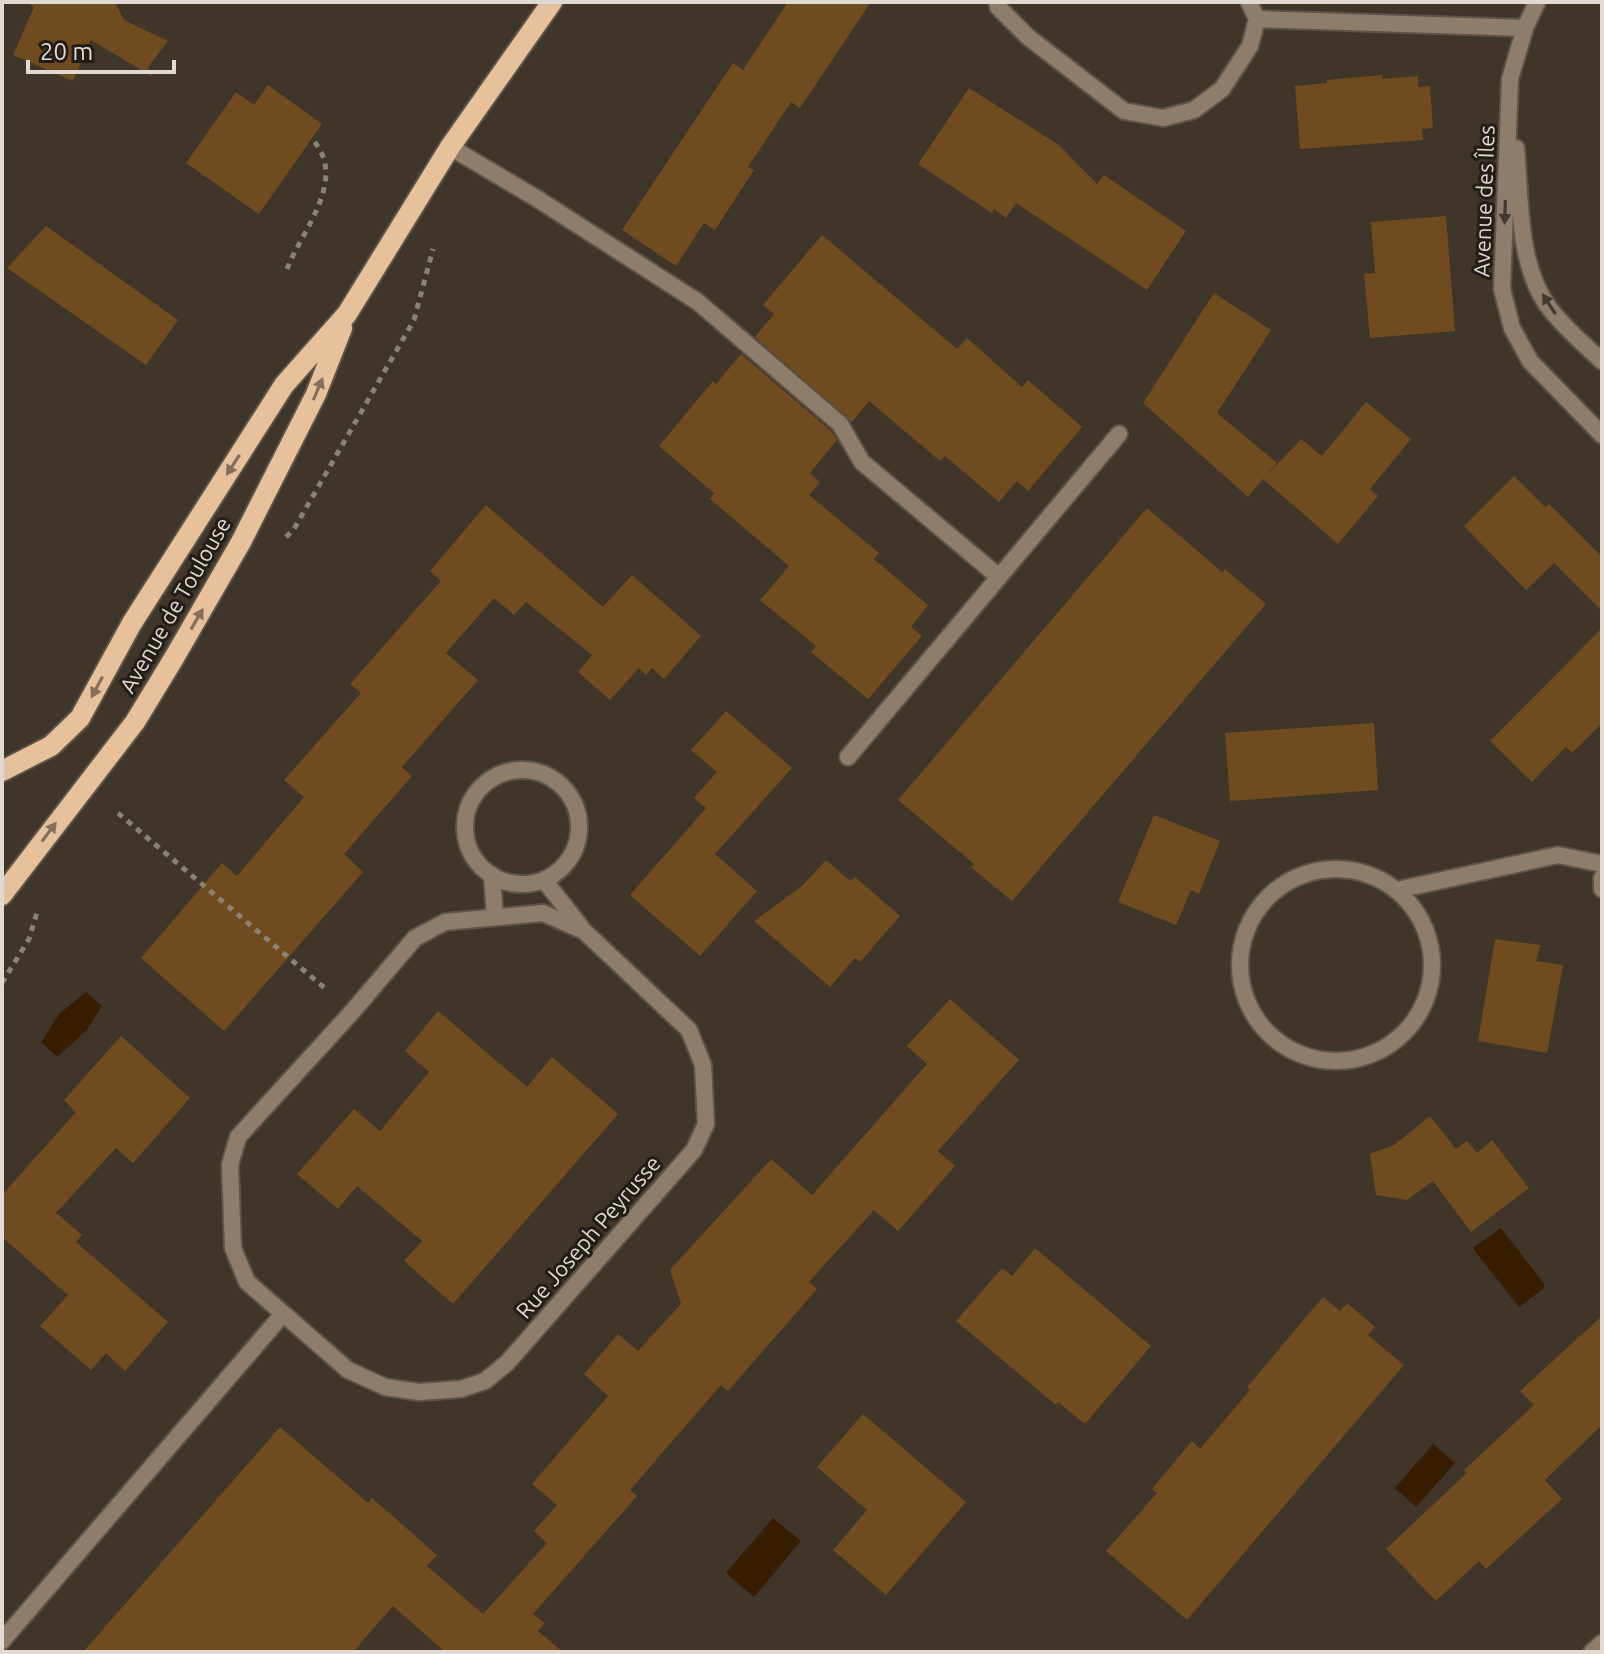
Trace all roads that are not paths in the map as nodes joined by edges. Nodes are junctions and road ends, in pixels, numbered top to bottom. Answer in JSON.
{"nodes":[{"id":1,"x":552,"y":2,"type":"edge"},
{"id":2,"x":997,"y":2,"type":"edge"},
{"id":3,"x":1249,"y":2,"type":"edge"},
{"id":4,"x":1537,"y":2,"type":"edge"},
{"id":5,"x":1257,"y":19,"type":"junction"},
{"id":6,"x":1525,"y":28,"type":"junction"},
{"id":7,"x":1510,"y":79,"type":"junction"},
{"id":8,"x":450,"y":147,"type":"junction"},
{"id":9,"x":347,"y":314,"type":"junction"},
{"id":10,"x":1602,"y":361,"type":"edge"},
{"id":11,"x":1119,"y":434,"type":"dead end"},
{"id":12,"x":1602,"y":435,"type":"edge"},
{"id":13,"x":999,"y":577,"type":"junction"},
{"id":14,"x":848,"y":757,"type":"dead end"},
{"id":15,"x":2,"y":771,"type":"edge"},
{"id":16,"x":1602,"y":864,"type":"edge"},
{"id":17,"x":492,"y":875,"type":"junction"},
{"id":18,"x":1602,"y":878,"type":"edge"},
{"id":19,"x":544,"y":880,"type":"junction"},
{"id":20,"x":1602,"y":889,"type":"edge"},
{"id":21,"x":1397,"y":890,"type":"junction"},
{"id":22,"x":2,"y":895,"type":"edge"},
{"id":23,"x":495,"y":917,"type":"junction"},
{"id":24,"x":584,"y":931,"type":"junction"},
{"id":25,"x":283,"y":1314,"type":"junction"},
{"id":26,"x":2,"y":1641,"type":"edge"},
{"id":27,"x":1602,"y":1643,"type":"edge"},
{"id":28,"x":1592,"y":1652,"type":"edge"}],
"edges":[{"from":1,"to":8,"type":"main road","name":"Avenue de Toulouse"},
{"from":2,"to":5,"type":"street"},
{"from":3,"to":5,"type":"street"},
{"from":4,"to":6,"type":"street","name":"Avenue des Îles"},
{"from":5,"to":6,"type":"street"},
{"from":6,"to":7,"type":"street","name":"Avenue des Îles"},
{"from":10,"to":7,"type":"street","name":"Avenue des Îles","one_way":true},
{"from":7,"to":12,"type":"street","name":"Avenue des Îles","one_way":true},
{"from":8,"to":9,"type":"main road","name":"Avenue de Toulouse"},
{"from":8,"to":13,"type":"street"},
{"from":9,"to":15,"type":"main road","name":"Avenue de Toulouse","one_way":true},
{"from":22,"to":9,"type":"main road","name":"Avenue de Toulouse","one_way":true},
{"from":11,"to":13,"type":"street"},
{"from":13,"to":14,"type":"street"},
{"from":16,"to":21,"type":"street"},
{"from":17,"to":19,"type":"street"},
{"from":17,"to":19,"type":"street"},
{"from":17,"to":23,"type":"street"},
{"from":18,"to":20,"type":"street"},
{"from":19,"to":24,"type":"street","name":"Rue Joseph Peyrusse"},
{"from":21,"to":21,"type":"street"},
{"from":23,"to":24,"type":"street","name":"Rue Joseph Peyrusse"},
{"from":23,"to":25,"type":"street","name":"Rue Joseph Peyrusse"},
{"from":24,"to":25,"type":"street","name":"Rue Joseph Peyrusse"},
{"from":25,"to":26,"type":"street"},
{"from":27,"to":28,"type":"street"}]}
